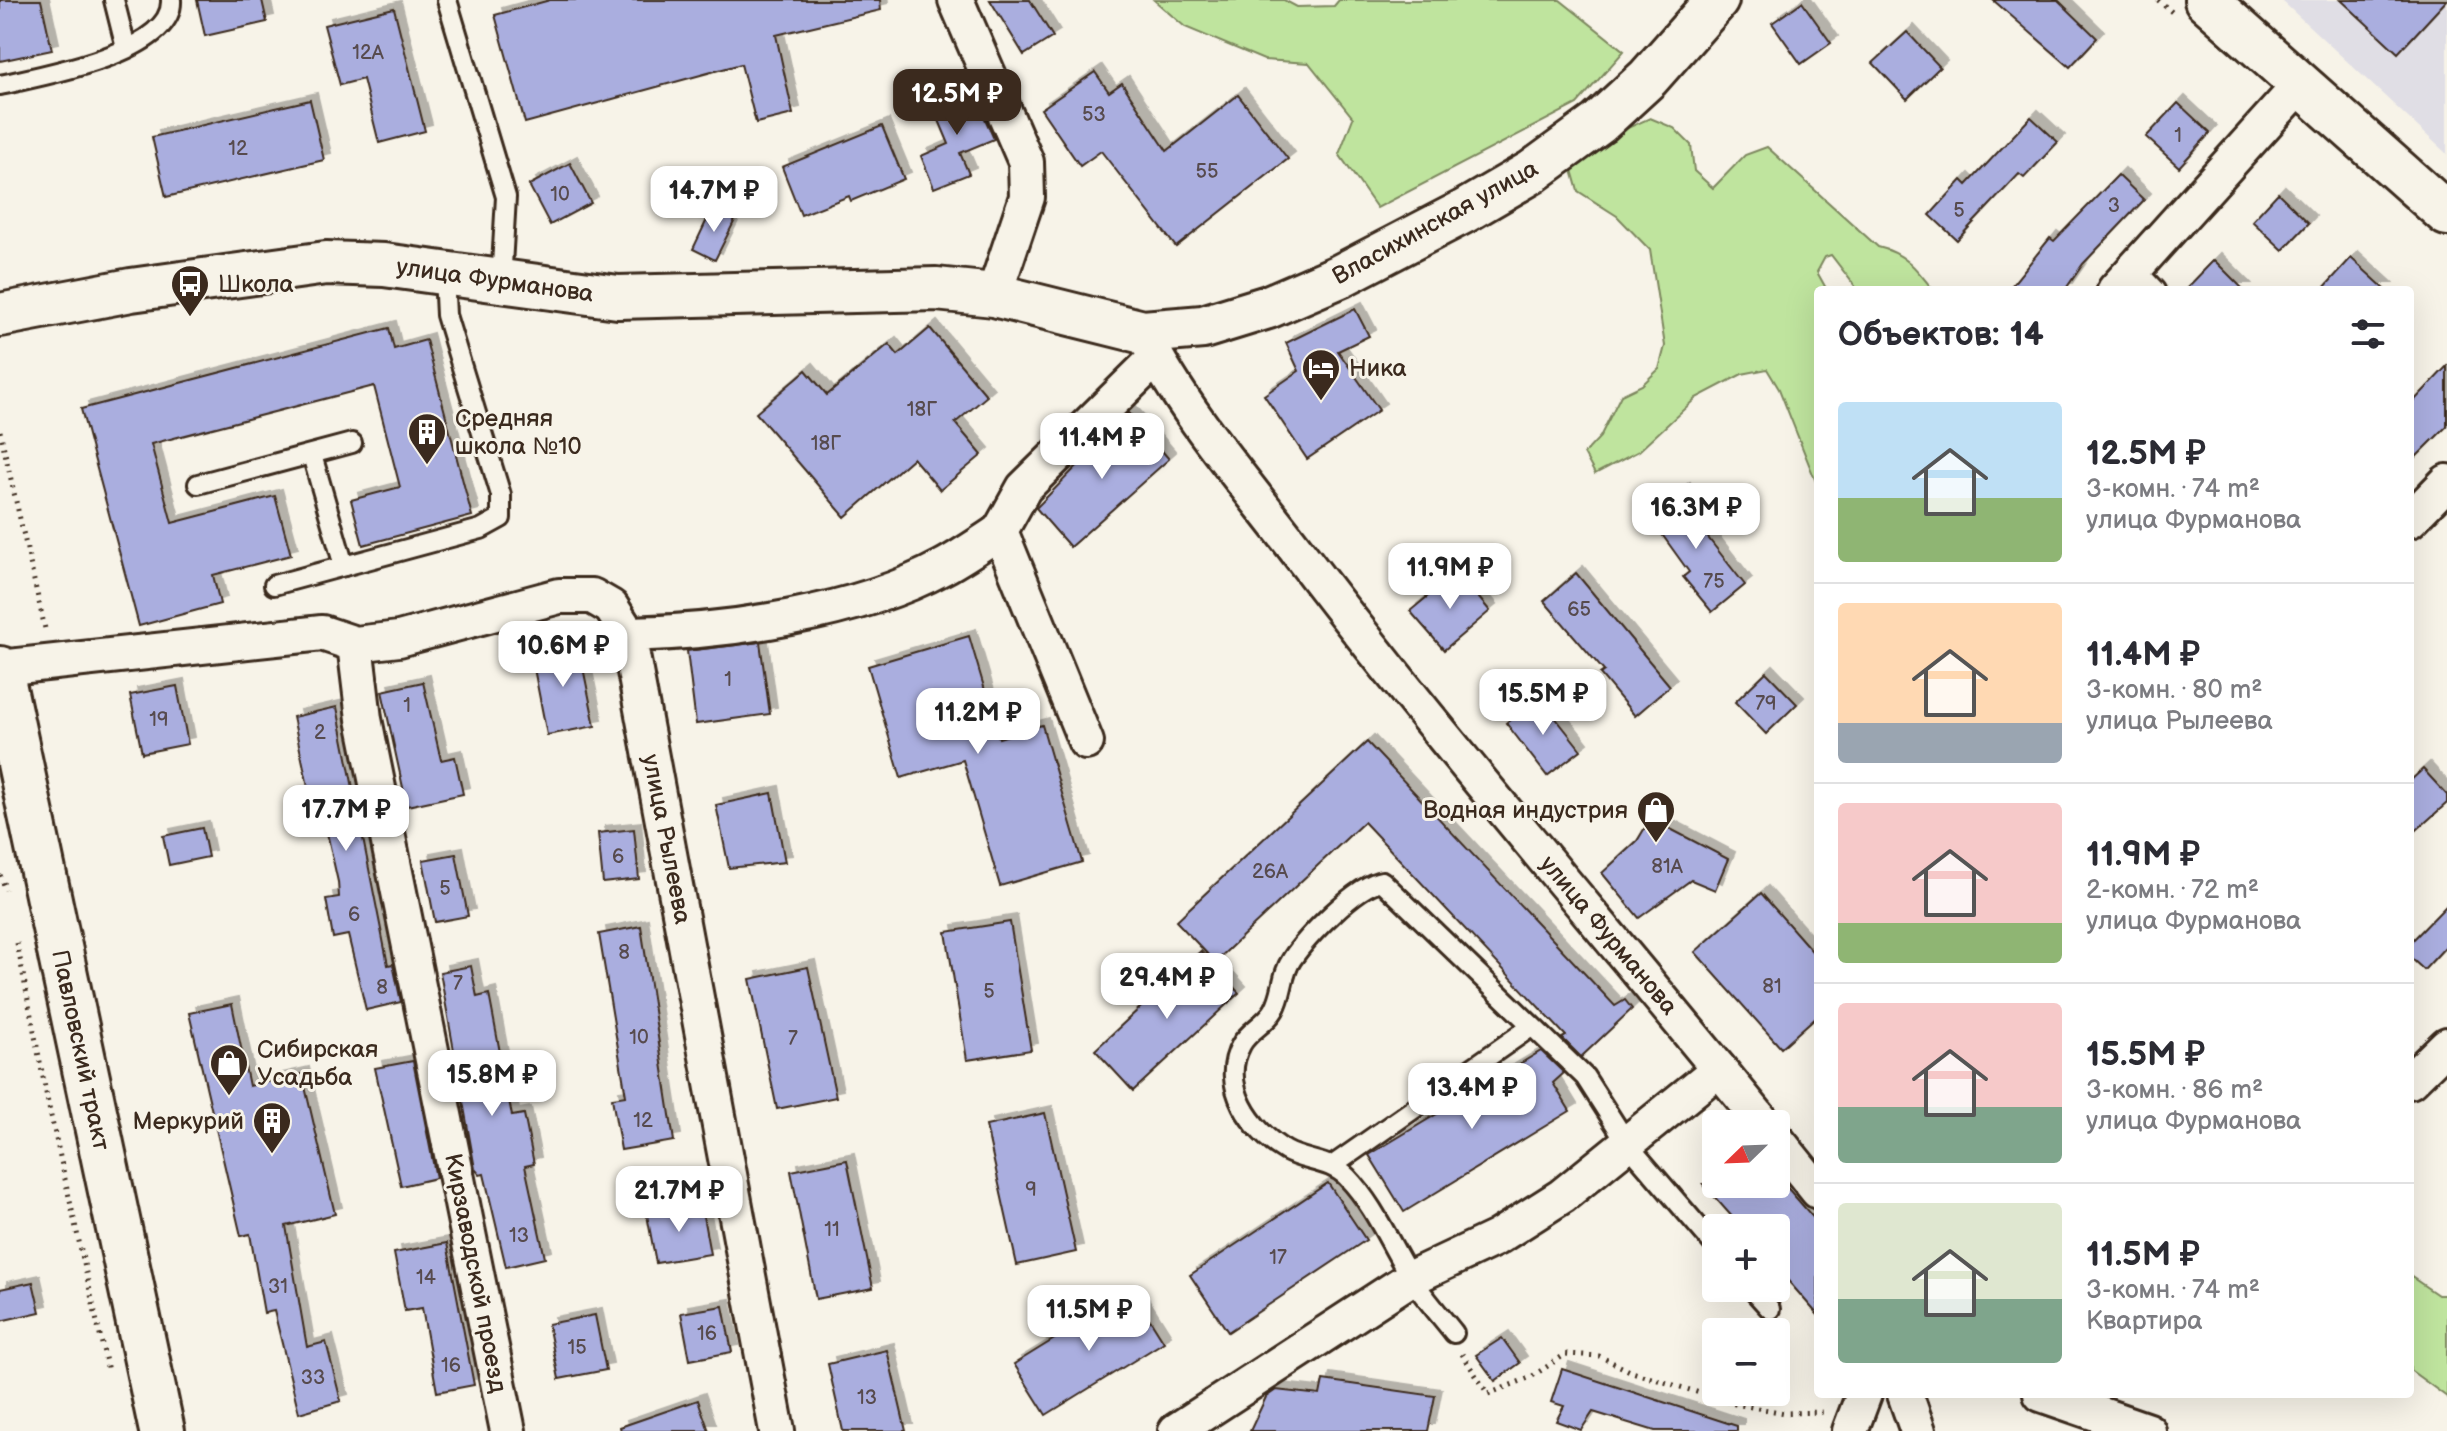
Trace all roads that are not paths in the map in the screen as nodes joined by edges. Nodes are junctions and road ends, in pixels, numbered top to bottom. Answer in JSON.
{"nodes":[{"id":1,"x":114,"y":0,"type":"edge"},
{"id":2,"x":171,"y":0,"type":"edge"},
{"id":3,"x":956,"y":0,"type":"edge"},
{"id":4,"x":1717,"y":0,"type":"edge"},
{"id":5,"x":2206,"y":0,"type":"edge"},
{"id":6,"x":452,"y":1,"type":"edge"},
{"id":7,"x":126,"y":48,"type":"junction"},
{"id":8,"x":2301,"y":84,"type":"junction"},
{"id":9,"x":0,"y":85,"type":"edge"},
{"id":10,"x":2447,"y":214,"type":"edge"},
{"id":11,"x":444,"y":275,"type":"junction"},
{"id":12,"x":501,"y":283,"type":"junction"},
{"id":13,"x":2135,"y":283,"type":"edge"},
{"id":14,"x":994,"y":295,"type":"junction"},
{"id":15,"x":0,"y":315,"type":"edge"},
{"id":16,"x":1150,"y":345,"type":"junction"},
{"id":17,"x":352,"y":443,"type":"dead end"},
{"id":18,"x":312,"y":455,"type":"junction"},
{"id":19,"x":2447,"y":482,"type":"edge"},
{"id":20,"x":198,"y":484,"type":"dead end"},
{"id":21,"x":2414,"y":516,"type":"edge"},
{"id":22,"x":1000,"y":531,"type":"junction"},
{"id":23,"x":344,"y":566,"type":"junction"},
{"id":24,"x":274,"y":585,"type":"dead end"},
{"id":25,"x":628,"y":634,"type":"junction"},
{"id":26,"x":355,"y":644,"type":"junction"},
{"id":27,"x":0,"y":669,"type":"edge"},
{"id":28,"x":1086,"y":742,"type":"dead end"},
{"id":29,"x":1531,"y":1027,"type":"junction"},
{"id":30,"x":2447,"y":1045,"type":"edge"},
{"id":31,"x":1719,"y":1069,"type":"junction"},
{"id":32,"x":2414,"y":1077,"type":"edge"},
{"id":33,"x":1753,"y":1110,"type":"edge"},
{"id":34,"x":1629,"y":1146,"type":"junction"},
{"id":35,"x":1790,"y":1156,"type":"edge"},
{"id":36,"x":1332,"y":1166,"type":"junction"},
{"id":37,"x":1814,"y":1186,"type":"edge"},
{"id":38,"x":1702,"y":1231,"type":"edge"},
{"id":39,"x":1411,"y":1278,"type":"junction"},
{"id":40,"x":1764,"y":1302,"type":"edge"},
{"id":41,"x":1770,"y":1309,"type":"dead end"},
{"id":42,"x":1454,"y":1333,"type":"road end"},
{"id":43,"x":1906,"y":1398,"type":"edge"},
{"id":44,"x":2053,"y":1398,"type":"edge"},
{"id":45,"x":162,"y":1431,"type":"edge"},
{"id":46,"x":508,"y":1431,"type":"edge"},
{"id":47,"x":777,"y":1431,"type":"edge"},
{"id":48,"x":1176,"y":1431,"type":"edge"},
{"id":49,"x":1918,"y":1431,"type":"edge"},
{"id":50,"x":2148,"y":1431,"type":"edge"}],
"edges":[{"from":1,"to":7,"type":"lane"},
{"from":2,"to":7,"type":"lane"},
{"from":3,"to":14,"type":"street"},
{"from":4,"to":16,"type":"street","name":"Власихинская улица"},
{"from":5,"to":8,"type":"street"},
{"from":6,"to":12,"type":"lane"},
{"from":7,"to":9,"type":"lane"},
{"from":8,"to":10,"type":"street"},
{"from":8,"to":13,"type":"street"},
{"from":11,"to":12,"type":"street","name":"улица Фурманова"},
{"from":11,"to":15,"type":"street","name":"улица Фурманова"},
{"from":11,"to":23,"type":"lane"},
{"from":12,"to":14,"type":"street","name":"улица Фурманова"},
{"from":14,"to":16,"type":"street","name":"улица Фурманова"},
{"from":16,"to":22,"type":"street"},
{"from":16,"to":31,"type":"street","name":"улица Фурманова"},
{"from":17,"to":18,"type":"lane"},
{"from":18,"to":20,"type":"lane"},
{"from":18,"to":23,"type":"lane"},
{"from":19,"to":21,"type":"street"},
{"from":22,"to":25,"type":"street"},
{"from":22,"to":28,"type":"street"},
{"from":23,"to":24,"type":"lane"},
{"from":25,"to":26,"type":"street"},
{"from":25,"to":47,"type":"street","name":"улица Рылеева"},
{"from":26,"to":27,"type":"street"},
{"from":26,"to":46,"type":"street","name":"Кирзаводской проезд"},
{"from":27,"to":45,"type":"main road","name":"Павловский тракт"},
{"from":29,"to":34,"type":"lane"},
{"from":29,"to":36,"type":"lane"},
{"from":29,"to":36,"type":"lane"},
{"from":30,"to":32,"type":"street"},
{"from":31,"to":33,"type":"street","name":"улица Фурманова"},
{"from":31,"to":34,"type":"street"},
{"from":34,"to":38,"type":"lane"},
{"from":34,"to":39,"type":"street"},
{"from":35,"to":37,"type":"street"},
{"from":36,"to":39,"type":"lane"},
{"from":39,"to":42,"type":"lane"},
{"from":39,"to":48,"type":"street"},
{"from":40,"to":41,"type":"lane"},
{"from":43,"to":49,"type":"street"},
{"from":44,"to":50,"type":"street"}]}
